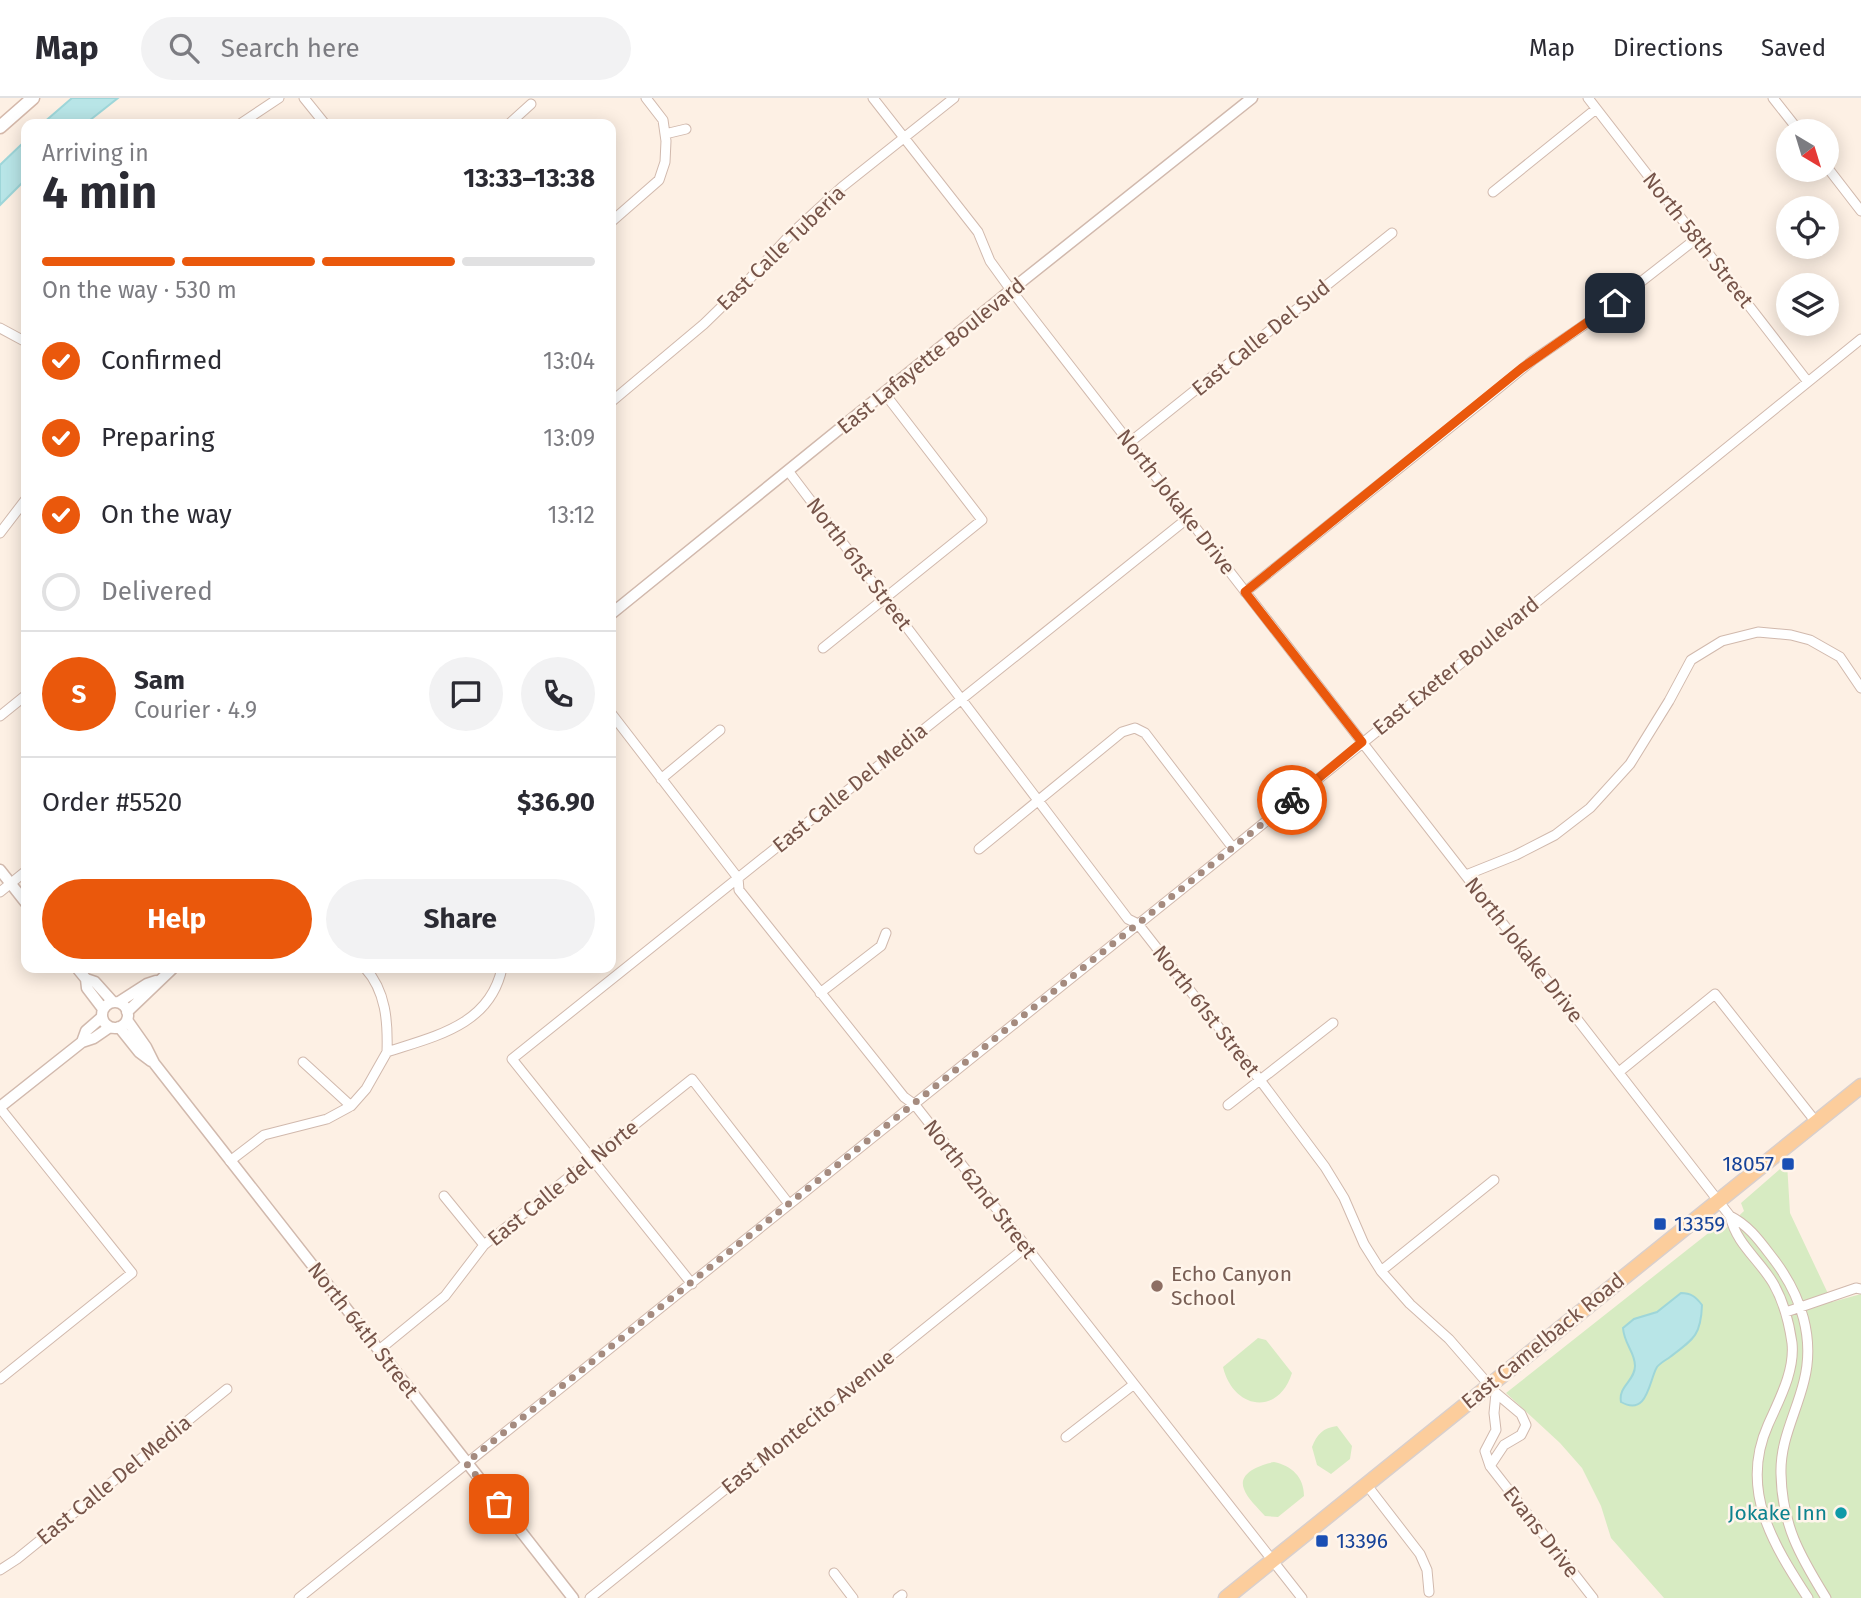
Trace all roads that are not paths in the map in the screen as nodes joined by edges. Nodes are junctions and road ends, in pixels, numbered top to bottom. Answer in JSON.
{"nodes":[{"id":1,"x":33,"y":98,"type":"edge"},
{"id":2,"x":279,"y":98,"type":"edge"},
{"id":3,"x":304,"y":98,"type":"edge"},
{"id":4,"x":646,"y":98,"type":"edge"},
{"id":5,"x":873,"y":98,"type":"edge"},
{"id":6,"x":954,"y":98,"type":"edge"},
{"id":7,"x":1252,"y":98,"type":"edge"},
{"id":8,"x":1588,"y":98,"type":"edge"},
{"id":9,"x":1773,"y":98,"type":"edge"},
{"id":10,"x":531,"y":104,"type":"dead end"},
{"id":11,"x":1596,"y":109,"type":"junction"},
{"id":12,"x":248,"y":119,"type":"edge"},
{"id":13,"x":321,"y":119,"type":"edge"},
{"id":14,"x":514,"y":119,"type":"edge"},
{"id":15,"x":1790,"y":119,"type":"edge"},
{"id":16,"x":0,"y":127,"type":"edge"},
{"id":17,"x":686,"y":129,"type":"dead end"},
{"id":18,"x":665,"y":134,"type":"junction"},
{"id":19,"x":905,"y":138,"type":"junction"},
{"id":20,"x":1839,"y":182,"type":"edge"},
{"id":21,"x":1493,"y":191,"type":"dead end"},
{"id":22,"x":1861,"y":211,"type":"edge"},
{"id":23,"x":616,"y":218,"type":"edge"},
{"id":24,"x":1392,"y":233,"type":"dead end"},
{"id":25,"x":1697,"y":238,"type":"junction"},
{"id":26,"x":1011,"y":289,"type":"junction"},
{"id":27,"x":0,"y":328,"type":"edge"},
{"id":28,"x":21,"y":339,"type":"edge"},
{"id":29,"x":1861,"y":339,"type":"edge"},
{"id":30,"x":1808,"y":382,"type":"junction"},
{"id":31,"x":885,"y":394,"type":"junction"},
{"id":32,"x":616,"y":398,"type":"edge"},
{"id":33,"x":1129,"y":443,"type":"junction"},
{"id":34,"x":789,"y":472,"type":"junction"},
{"id":35,"x":21,"y":506,"type":"edge"},
{"id":36,"x":1188,"y":518,"type":"junction"},
{"id":37,"x":0,"y":533,"type":"edge"},
{"id":38,"x":1245,"y":592,"type":"junction"},
{"id":39,"x":886,"y":598,"type":"junction"},
{"id":40,"x":616,"y":610,"type":"edge"},
{"id":41,"x":823,"y":648,"type":"dead end"},
{"id":42,"x":1861,"y":688,"type":"edge"},
{"id":43,"x":21,"y":699,"type":"edge"},
{"id":44,"x":961,"y":699,"type":"junction"},
{"id":45,"x":0,"y":716,"type":"edge"},
{"id":46,"x":616,"y":719,"type":"edge"},
{"id":47,"x":720,"y":730,"type":"dead end"},
{"id":48,"x":1362,"y":742,"type":"junction"},
{"id":49,"x":662,"y":779,"type":"junction"},
{"id":50,"x":1038,"y":801,"type":"junction"},
{"id":51,"x":1233,"y":848,"type":"junction"},
{"id":52,"x":979,"y":849,"type":"dead end"},
{"id":53,"x":0,"y":870,"type":"edge"},
{"id":54,"x":21,"y":875,"type":"edge"},
{"id":55,"x":1466,"y":876,"type":"junction"},
{"id":56,"x":738,"y":878,"type":"junction"},
{"id":57,"x":11,"y":884,"type":"junction"},
{"id":58,"x":0,"y":892,"type":"edge"},
{"id":59,"x":21,"y":897,"type":"edge"},
{"id":60,"x":1138,"y":925,"type":"junction"},
{"id":61,"x":886,"y":933,"type":"dead end"},
{"id":62,"x":82,"y":973,"type":"edge"},
{"id":63,"x":166,"y":973,"type":"edge"},
{"id":64,"x":370,"y":973,"type":"edge"},
{"id":65,"x":501,"y":973,"type":"edge"},
{"id":66,"x":86,"y":979,"type":"junction"},
{"id":67,"x":156,"y":981,"type":"junction"},
{"id":68,"x":820,"y":993,"type":"junction"},
{"id":69,"x":116,"y":1002,"type":"junction"},
{"id":70,"x":102,"y":1013,"type":"junction"},
{"id":71,"x":121,"y":1021,"type":"junction"},
{"id":72,"x":1333,"y":1023,"type":"dead end"},
{"id":73,"x":82,"y":1042,"type":"junction"},
{"id":74,"x":387,"y":1052,"type":"junction"},
{"id":75,"x":303,"y":1062,"type":"dead end"},
{"id":76,"x":1619,"y":1072,"type":"junction"},
{"id":77,"x":1260,"y":1080,"type":"junction"},
{"id":78,"x":1861,"y":1086,"type":"edge"},
{"id":79,"x":915,"y":1104,"type":"junction"},
{"id":80,"x":1228,"y":1105,"type":"dead end"},
{"id":81,"x":351,"y":1106,"type":"junction"},
{"id":82,"x":0,"y":1107,"type":"edge"},
{"id":83,"x":1816,"y":1122,"type":"junction"},
{"id":84,"x":592,"y":1159,"type":"junction"},
{"id":85,"x":230,"y":1161,"type":"junction"},
{"id":86,"x":1494,"y":1180,"type":"dead end"},
{"id":87,"x":444,"y":1196,"type":"dead end"},
{"id":88,"x":1718,"y":1200,"type":"junction"},
{"id":89,"x":789,"y":1204,"type":"junction"},
{"id":90,"x":1730,"y":1216,"type":"junction"},
{"id":91,"x":484,"y":1245,"type":"junction"},
{"id":92,"x":1026,"y":1247,"type":"junction"},
{"id":93,"x":1381,"y":1271,"type":"junction"},
{"id":94,"x":692,"y":1284,"type":"junction"},
{"id":95,"x":1861,"y":1289,"type":"edge"},
{"id":96,"x":1800,"y":1307,"type":"junction"},
{"id":97,"x":1786,"y":1312,"type":"junction"},
{"id":98,"x":379,"y":1350,"type":"junction"},
{"id":99,"x":0,"y":1379,"type":"edge"},
{"id":100,"x":1133,"y":1385,"type":"junction"},
{"id":101,"x":227,"y":1389,"type":"dead end"},
{"id":102,"x":1493,"y":1389,"type":"junction"},
{"id":103,"x":1496,"y":1430,"type":"junction"},
{"id":104,"x":1066,"y":1437,"type":"dead end"},
{"id":105,"x":1511,"y":1441,"type":"junction"},
{"id":106,"x":466,"y":1463,"type":"junction"},
{"id":107,"x":1490,"y":1466,"type":"junction"},
{"id":108,"x":1366,"y":1484,"type":"junction"},
{"id":109,"x":1272,"y":1561,"type":"junction"},
{"id":110,"x":0,"y":1570,"type":"edge"},
{"id":111,"x":834,"y":1573,"type":"dead end"},
{"id":112,"x":1429,"y":1592,"type":"dead end"},
{"id":113,"x":299,"y":1598,"type":"edge"},
{"id":114,"x":573,"y":1598,"type":"edge"},
{"id":115,"x":590,"y":1598,"type":"edge"},
{"id":116,"x":853,"y":1598,"type":"edge"},
{"id":117,"x":1226,"y":1598,"type":"edge"},
{"id":118,"x":1302,"y":1598,"type":"edge"},
{"id":119,"x":1593,"y":1598,"type":"edge"},
{"id":120,"x":1808,"y":1598,"type":"edge"},
{"id":121,"x":1826,"y":1598,"type":"edge"}],
"edges":[{"from":1,"to":16,"type":"main road"},
{"from":2,"to":12,"type":"street"},
{"from":3,"to":13,"type":"street"},
{"from":4,"to":18,"type":"street"},
{"from":5,"to":19,"type":"street","name":"North Jokake Drive"},
{"from":6,"to":19,"type":"street","name":"East Calle Tuberia"},
{"from":7,"to":26,"type":"street","name":"East Lafayette Boulevard"},
{"from":8,"to":11,"type":"street","name":"North 58th Street"},
{"from":9,"to":15,"type":"street"},
{"from":10,"to":14,"type":"street"},
{"from":11,"to":21,"type":"street"},
{"from":11,"to":25,"type":"street","name":"North 58th Street"},
{"from":17,"to":18,"type":"street"},
{"from":18,"to":23,"type":"street"},
{"from":19,"to":26,"type":"street","name":"North Jokake Drive"},
{"from":19,"to":32,"type":"street","name":"East Calle Tuberia"},
{"from":20,"to":22,"type":"street"},
{"from":24,"to":33,"type":"street","name":"East Calle Del Sud"},
{"from":25,"to":30,"type":"street","name":"North 58th Street"},
{"from":25,"to":38,"type":"street"},
{"from":26,"to":31,"type":"street","name":"East Lafayette Boulevard"},
{"from":26,"to":33,"type":"street","name":"North Jokake Drive"},
{"from":27,"to":28,"type":"street"},
{"from":29,"to":30,"type":"street","name":"East Exeter Boulevard"},
{"from":30,"to":48,"type":"street","name":"East Exeter Boulevard"},
{"from":31,"to":34,"type":"street","name":"East Lafayette Boulevard"},
{"from":31,"to":39,"type":"street"},
{"from":33,"to":36,"type":"street","name":"North Jokake Drive"},
{"from":34,"to":39,"type":"street","name":"North 61st Street"},
{"from":34,"to":40,"type":"street","name":"East Lafayette Boulevard"},
{"from":35,"to":37,"type":"street"},
{"from":36,"to":38,"type":"street","name":"North Jokake Drive"},
{"from":36,"to":44,"type":"street","name":"East Calle Del Media"},
{"from":38,"to":48,"type":"street","name":"North Jokake Drive"},
{"from":39,"to":41,"type":"street"},
{"from":39,"to":44,"type":"street","name":"North 61st Street"},
{"from":42,"to":55,"type":"street"},
{"from":43,"to":45,"type":"street"},
{"from":44,"to":50,"type":"street","name":"North 61st Street"},
{"from":44,"to":56,"type":"street","name":"East Calle Del Media"},
{"from":46,"to":49,"type":"street","name":"North 62nd Street"},
{"from":47,"to":49,"type":"street"},
{"from":48,"to":51,"type":"street","name":"East Exeter Boulevard"},
{"from":48,"to":55,"type":"street","name":"North Jokake Drive"},
{"from":49,"to":56,"type":"street","name":"North 62nd Street"},
{"from":50,"to":51,"type":"street"},
{"from":50,"to":52,"type":"street"},
{"from":50,"to":60,"type":"street","name":"North 61st Street"},
{"from":51,"to":60,"type":"street","name":"East Exeter Boulevard"},
{"from":53,"to":57,"type":"street"},
{"from":54,"to":57,"type":"street"},
{"from":55,"to":76,"type":"street","name":"North Jokake Drive"},
{"from":56,"to":68,"type":"street","name":"North 62nd Street"},
{"from":56,"to":84,"type":"street","name":"East Calle Del Media"},
{"from":57,"to":58,"type":"street"},
{"from":57,"to":59,"type":"street"},
{"from":60,"to":77,"type":"street","name":"North 61st Street"},
{"from":60,"to":79,"type":"street","name":"East Exeter Boulevard"},
{"from":61,"to":68,"type":"street"},
{"from":62,"to":66,"type":"street"},
{"from":63,"to":67,"type":"street"},
{"from":64,"to":74,"type":"street"},
{"from":65,"to":74,"type":"street"},
{"from":66,"to":69,"type":"street"},
{"from":66,"to":70,"type":"street"},
{"from":67,"to":69,"type":"street"},
{"from":67,"to":71,"type":"street"},
{"from":68,"to":79,"type":"street","name":"North 62nd Street"},
{"from":69,"to":70,"type":"street"},
{"from":69,"to":71,"type":"street"},
{"from":70,"to":71,"type":"street"},
{"from":70,"to":73,"type":"street"},
{"from":71,"to":73,"type":"street"},
{"from":71,"to":85,"type":"street","name":"North 64th Street"},
{"from":72,"to":77,"type":"street"},
{"from":73,"to":82,"type":"street"},
{"from":74,"to":81,"type":"street"},
{"from":75,"to":81,"type":"street"},
{"from":76,"to":83,"type":"street"},
{"from":76,"to":88,"type":"street","name":"North Jokake Drive"},
{"from":77,"to":80,"type":"street"},
{"from":77,"to":93,"type":"street","name":"North 61st Street"},
{"from":78,"to":83,"type":"main road","name":"East Camelback Road"},
{"from":79,"to":89,"type":"street","name":"East Exeter Boulevard"},
{"from":79,"to":92,"type":"street","name":"North 62nd Street"},
{"from":81,"to":85,"type":"street"},
{"from":82,"to":99,"type":"street"},
{"from":83,"to":88,"type":"main road","name":"East Camelback Road"},
{"from":84,"to":89,"type":"street","name":"East Calle del Norte"},
{"from":84,"to":91,"type":"street","name":"East Calle del Norte"},
{"from":84,"to":94,"type":"street"},
{"from":85,"to":98,"type":"street","name":"North 64th Street"},
{"from":86,"to":93,"type":"street"},
{"from":87,"to":91,"type":"street"},
{"from":88,"to":90,"type":"street","name":"North Jokake Drive"},
{"from":88,"to":102,"type":"main road","name":"East Camelback Road"},
{"from":89,"to":94,"type":"street","name":"East Exeter Boulevard"},
{"from":90,"to":96,"type":"street"},
{"from":90,"to":97,"type":"street"},
{"from":91,"to":98,"type":"street","name":"East Calle del Norte"},
{"from":92,"to":100,"type":"street","name":"North 62nd Street"},
{"from":92,"to":115,"type":"street","name":"East Montecito Avenue"},
{"from":93,"to":102,"type":"street","name":"North 61st Street"},
{"from":94,"to":106,"type":"street","name":"East Exeter Boulevard"},
{"from":95,"to":96,"type":"street"},
{"from":96,"to":97,"type":"street"},
{"from":96,"to":121,"type":"street"},
{"from":97,"to":120,"type":"street"},
{"from":98,"to":106,"type":"street","name":"North 64th Street"},
{"from":100,"to":104,"type":"street"},
{"from":100,"to":109,"type":"street","name":"North 62nd Street"},
{"from":101,"to":110,"type":"street","name":"East Calle Del Media"},
{"from":102,"to":103,"type":"street","name":"Evans Drive"},
{"from":102,"to":105,"type":"street","name":"Evans Drive"},
{"from":102,"to":108,"type":"main road","name":"East Camelback Road"},
{"from":103,"to":105,"type":"street"},
{"from":103,"to":107,"type":"street","name":"Evans Drive"},
{"from":105,"to":107,"type":"street","name":"Evans Drive"},
{"from":106,"to":113,"type":"street","name":"East Exeter Boulevard"},
{"from":106,"to":114,"type":"street","name":"North 64th Street"},
{"from":107,"to":119,"type":"street","name":"Evans Drive"},
{"from":108,"to":109,"type":"main road","name":"East Camelback Road"},
{"from":108,"to":112,"type":"street"},
{"from":109,"to":117,"type":"main road","name":"East Camelback Road"},
{"from":109,"to":118,"type":"street","name":"North 62nd Street"},
{"from":111,"to":116,"type":"street"}]}
